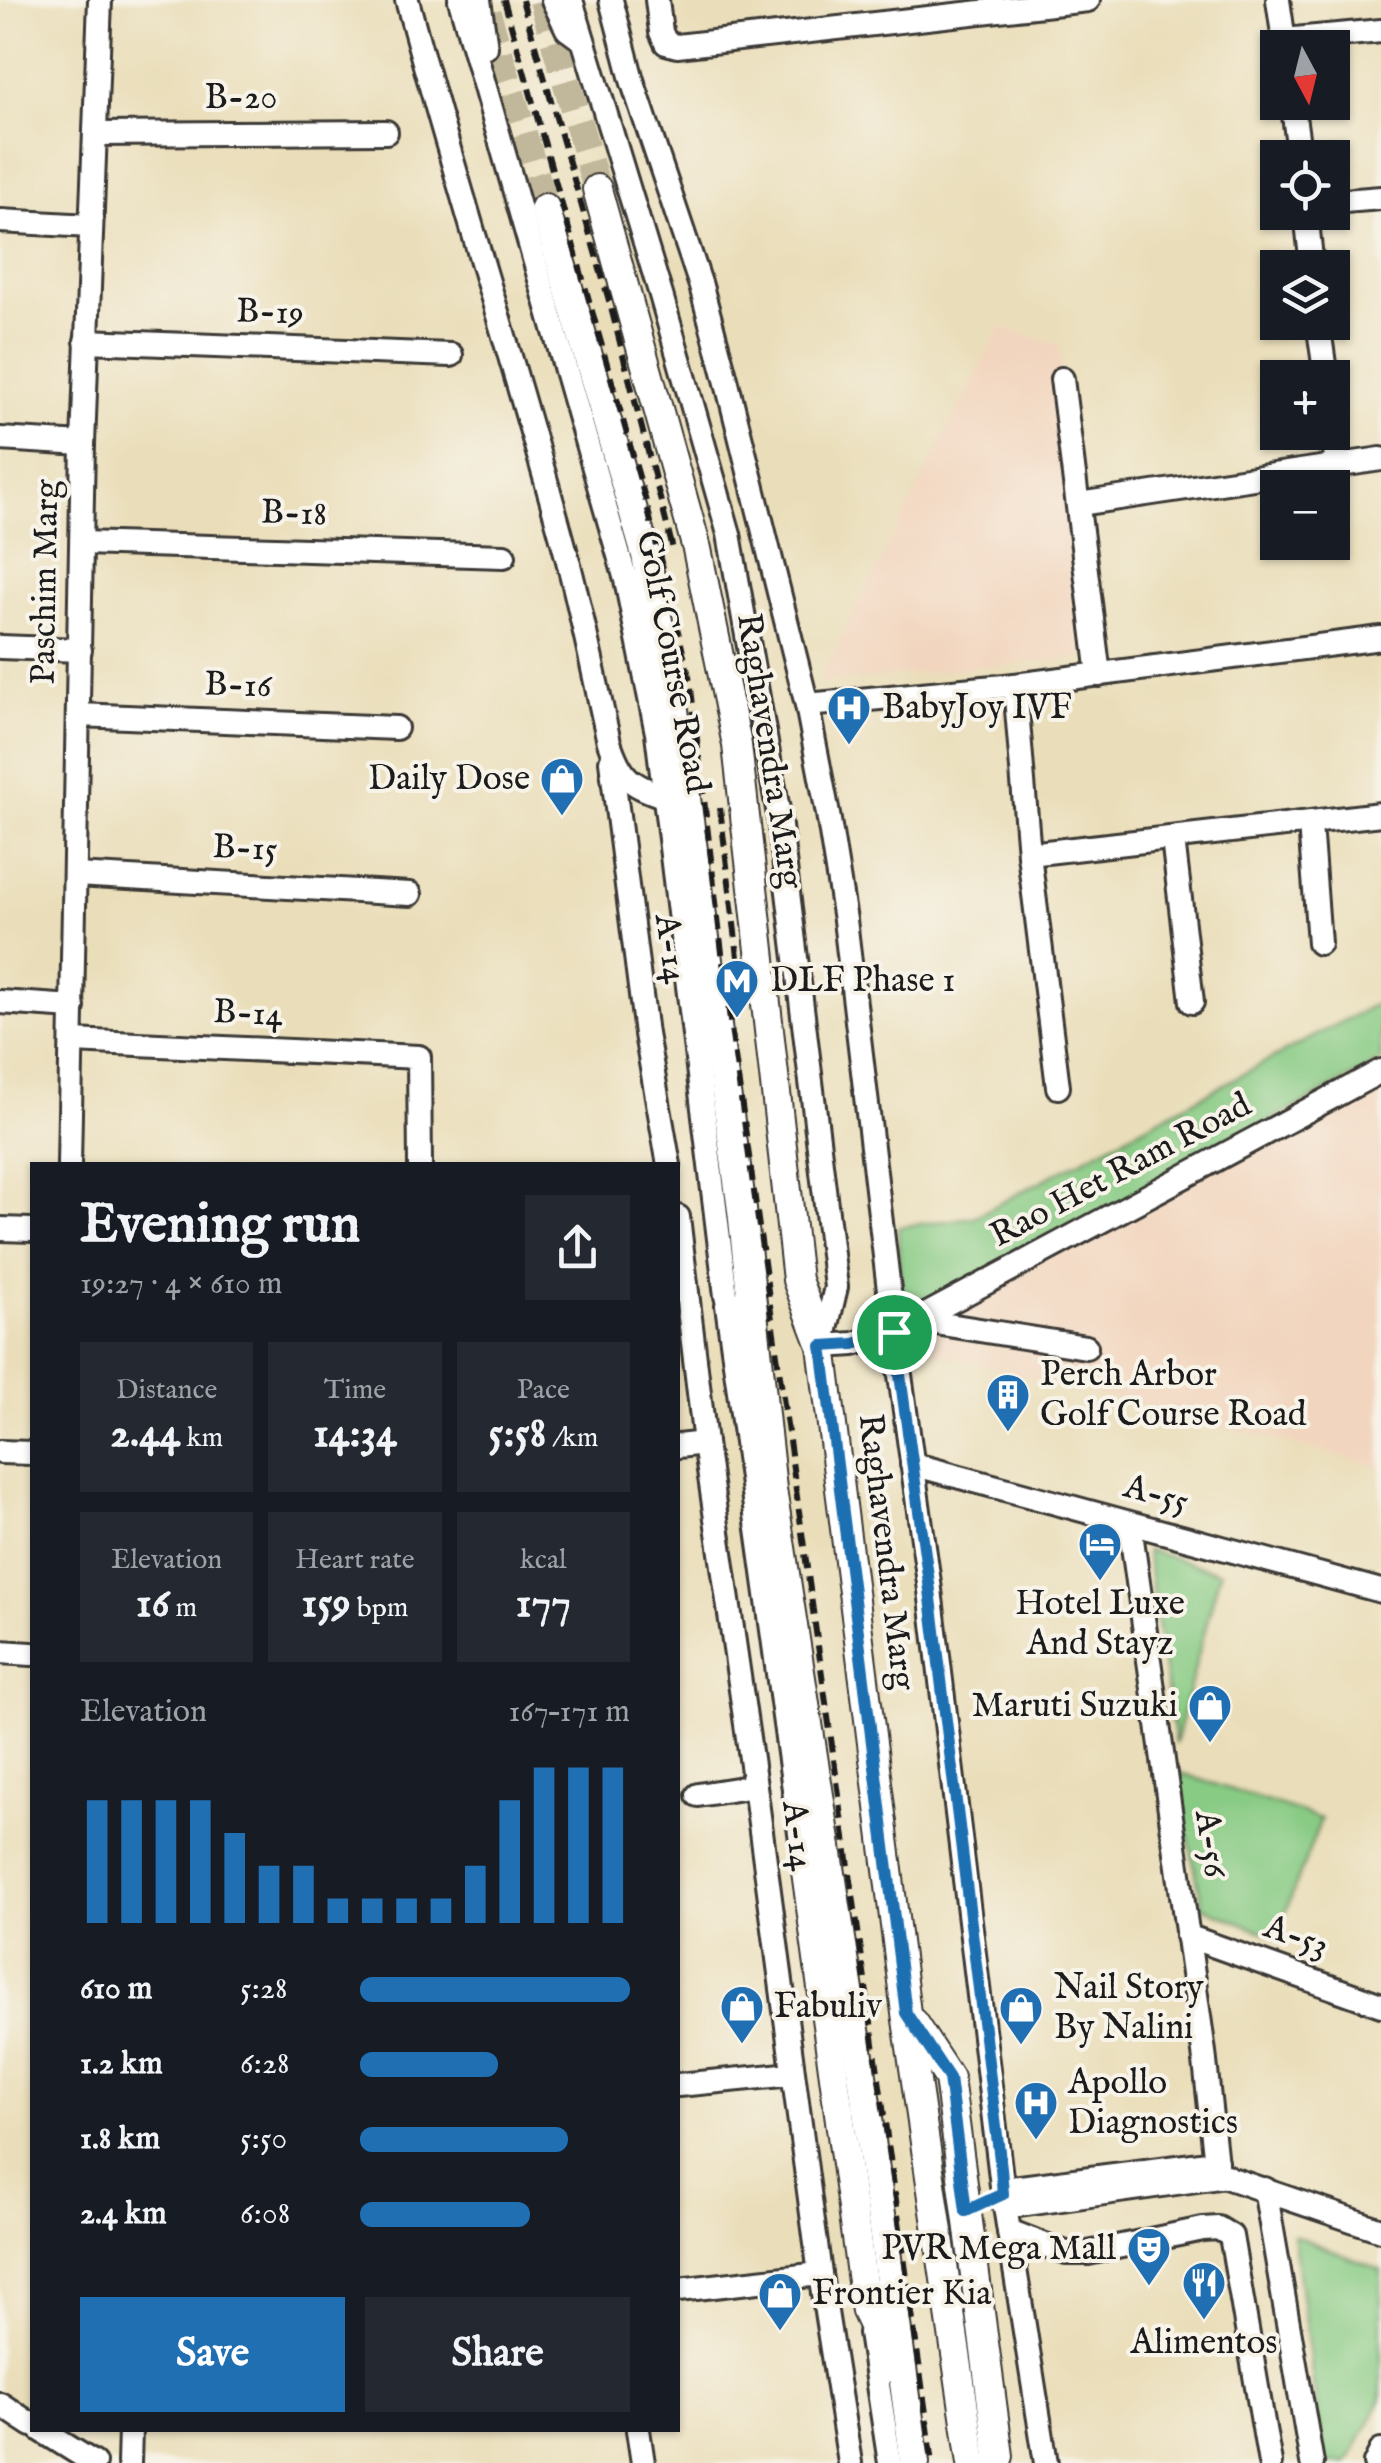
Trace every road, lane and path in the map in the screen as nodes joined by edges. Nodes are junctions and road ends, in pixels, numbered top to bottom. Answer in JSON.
{"nodes":[{"id":1,"x":100,"y":0,"type":"edge"},
{"id":2,"x":408,"y":0,"type":"edge"},
{"id":3,"x":460,"y":0,"type":"edge"},
{"id":4,"x":479,"y":0,"type":"edge"},
{"id":5,"x":553,"y":0,"type":"edge"},
{"id":6,"x":570,"y":0,"type":"edge"},
{"id":7,"x":611,"y":0,"type":"edge"},
{"id":8,"x":657,"y":0,"type":"edge"},
{"id":9,"x":1088,"y":0,"type":"edge"},
{"id":10,"x":1278,"y":0,"type":"edge"},
{"id":11,"x":1282,"y":30,"type":"edge"},
{"id":12,"x":1381,"y":31,"type":"edge"},
{"id":13,"x":1350,"y":35,"type":"edge"},
{"id":14,"x":583,"y":41,"type":"junction"},
{"id":15,"x":480,"y":69,"type":"junction"},
{"id":16,"x":386,"y":132,"type":"dead end"},
{"id":17,"x":96,"y":134,"type":"junction"},
{"id":18,"x":598,"y":189,"type":"tunnel mouth"},
{"id":19,"x":1381,"y":198,"type":"edge"},
{"id":20,"x":1350,"y":201,"type":"edge"},
{"id":21,"x":544,"y":208,"type":"tunnel mouth"},
{"id":22,"x":0,"y":221,"type":"edge"},
{"id":23,"x":90,"y":226,"type":"junction"},
{"id":24,"x":700,"y":286,"type":"junction"},
{"id":25,"x":661,"y":295,"type":"junction"},
{"id":26,"x":86,"y":342,"type":"junction"},
{"id":27,"x":451,"y":354,"type":"dead end"},
{"id":28,"x":1062,"y":378,"type":"dead end"},
{"id":29,"x":0,"y":439,"type":"edge"},
{"id":30,"x":84,"y":444,"type":"junction"},
{"id":31,"x":1335,"y":450,"type":"edge"},
{"id":32,"x":1381,"y":459,"type":"edge"},
{"id":33,"x":1337,"y":465,"type":"junction"},
{"id":34,"x":1079,"y":504,"type":"junction"},
{"id":35,"x":82,"y":543,"type":"junction"},
{"id":36,"x":504,"y":556,"type":"dead end"},
{"id":37,"x":1381,"y":638,"type":"edge"},
{"id":38,"x":0,"y":647,"type":"edge"},
{"id":39,"x":80,"y":650,"type":"junction"},
{"id":40,"x":1099,"y":674,"type":"junction"},
{"id":41,"x":1014,"y":685,"type":"junction"},
{"id":42,"x":808,"y":705,"type":"junction"},
{"id":43,"x":78,"y":715,"type":"junction"},
{"id":44,"x":396,"y":728,"type":"dead end"},
{"id":45,"x":608,"y":742,"type":"junction"},
{"id":46,"x":664,"y":796,"type":"junction"},
{"id":47,"x":1381,"y":814,"type":"edge"},
{"id":48,"x":1310,"y":824,"type":"junction"},
{"id":49,"x":1173,"y":840,"type":"junction"},
{"id":50,"x":1029,"y":854,"type":"junction"},
{"id":51,"x":76,"y":875,"type":"junction"},
{"id":52,"x":410,"y":894,"type":"dead end"},
{"id":53,"x":1319,"y":943,"type":"dead end"},
{"id":54,"x":0,"y":1002,"type":"edge"},
{"id":55,"x":1192,"y":1002,"type":"dead end"},
{"id":56,"x":73,"y":1006,"type":"junction"},
{"id":57,"x":73,"y":1040,"type":"junction"},
{"id":58,"x":1381,"y":1071,"type":"edge"},
{"id":59,"x":1058,"y":1086,"type":"dead end"},
{"id":60,"x":69,"y":1162,"type":"edge"},
{"id":61,"x":420,"y":1162,"type":"edge"},
{"id":62,"x":667,"y":1162,"type":"edge"},
{"id":63,"x":680,"y":1228,"type":"edge"},
{"id":64,"x":0,"y":1229,"type":"edge"},
{"id":65,"x":716,"y":1229,"type":"junction"},
{"id":66,"x":30,"y":1230,"type":"edge"},
{"id":67,"x":680,"y":1245,"type":"edge"},
{"id":68,"x":726,"y":1296,"type":"junction"},
{"id":69,"x":917,"y":1320,"type":"junction"},
{"id":70,"x":894,"y":1332,"type":"junction"},
{"id":71,"x":757,"y":1346,"type":"junction"},
{"id":72,"x":822,"y":1346,"type":"junction"},
{"id":73,"x":1086,"y":1347,"type":"dead end"},
{"id":74,"x":704,"y":1443,"type":"junction"},
{"id":75,"x":680,"y":1446,"type":"edge"},
{"id":76,"x":0,"y":1452,"type":"edge"},
{"id":77,"x":30,"y":1454,"type":"edge"},
{"id":78,"x":912,"y":1464,"type":"junction"},
{"id":79,"x":1130,"y":1525,"type":"junction"},
{"id":80,"x":1381,"y":1592,"type":"edge"},
{"id":81,"x":0,"y":1652,"type":"edge"},
{"id":82,"x":30,"y":1654,"type":"edge"},
{"id":83,"x":756,"y":1786,"type":"junction"},
{"id":84,"x":817,"y":1792,"type":"junction"},
{"id":85,"x":698,"y":1795,"type":"dead end"},
{"id":86,"x":806,"y":1871,"type":"junction"},
{"id":87,"x":1187,"y":1936,"type":"junction"},
{"id":88,"x":1381,"y":2005,"type":"edge"},
{"id":89,"x":906,"y":2013,"type":"junction"},
{"id":90,"x":793,"y":2074,"type":"junction"},
{"id":91,"x":680,"y":2085,"type":"edge"},
{"id":92,"x":1220,"y":2171,"type":"junction"},
{"id":93,"x":1265,"y":2189,"type":"junction"},
{"id":94,"x":1004,"y":2197,"type":"junction"},
{"id":95,"x":966,"y":2211,"type":"junction"},
{"id":96,"x":1381,"y":2230,"type":"edge"},
{"id":97,"x":1009,"y":2232,"type":"junction"},
{"id":98,"x":820,"y":2274,"type":"junction"},
{"id":99,"x":680,"y":2290,"type":"edge"},
{"id":100,"x":866,"y":2310,"type":"junction"},
{"id":101,"x":906,"y":2396,"type":"junction"},
{"id":102,"x":0,"y":2404,"type":"edge"},
{"id":103,"x":30,"y":2423,"type":"edge"},
{"id":104,"x":44,"y":2432,"type":"edge"},
{"id":105,"x":130,"y":2432,"type":"edge"},
{"id":106,"x":638,"y":2432,"type":"edge"},
{"id":107,"x":1381,"y":2451,"type":"edge"},
{"id":108,"x":992,"y":2461,"type":"edge"},
{"id":109,"x":94,"y":2463,"type":"edge"},
{"id":110,"x":128,"y":2463,"type":"edge"},
{"id":111,"x":643,"y":2463,"type":"edge"},
{"id":112,"x":850,"y":2463,"type":"edge"},
{"id":113,"x":890,"y":2463,"type":"edge"},
{"id":114,"x":915,"y":2463,"type":"edge"},
{"id":115,"x":1046,"y":2463,"type":"edge"},
{"id":116,"x":1270,"y":2463,"type":"edge"},
{"id":117,"x":1312,"y":2463,"type":"edge"},
{"id":118,"x":1375,"y":2463,"type":"edge"}],
"edges":[{"from":1,"to":17,"type":"street","name":"Paschim Marg"},
{"from":2,"to":45,"type":"street"},
{"from":3,"to":15,"type":"street","name":"Golf Course Road"},
{"from":4,"to":15,"type":"street"},
{"from":5,"to":14,"type":"street"},
{"from":6,"to":14,"type":"street"},
{"from":7,"to":24,"type":"street"},
{"from":8,"to":9,"type":"street"},
{"from":10,"to":11,"type":"street"},
{"from":12,"to":13,"type":"street"},
{"from":14,"to":25,"type":"street"},
{"from":15,"to":46,"type":"street","name":"Golf Course Road"},
{"from":16,"to":17,"type":"street","name":"B-20"},
{"from":17,"to":23,"type":"street","name":"Paschim Marg"},
{"from":18,"to":72,"type":"main road","name":"Raghavendra Marg"},
{"from":19,"to":20,"type":"street"},
{"from":21,"to":71,"type":"main road"},
{"from":22,"to":23,"type":"street"},
{"from":23,"to":26,"type":"street","name":"Paschim Marg"},
{"from":24,"to":25,"type":"street"},
{"from":24,"to":42,"type":"street"},
{"from":25,"to":72,"type":"street"},
{"from":26,"to":27,"type":"street","name":"B-19"},
{"from":26,"to":30,"type":"street","name":"Paschim Marg"},
{"from":28,"to":34,"type":"street"},
{"from":29,"to":30,"type":"street"},
{"from":30,"to":35,"type":"street","name":"Paschim Marg"},
{"from":31,"to":33,"type":"street"},
{"from":32,"to":33,"type":"street"},
{"from":33,"to":34,"type":"street"},
{"from":34,"to":40,"type":"street"},
{"from":35,"to":36,"type":"street","name":"B-18"},
{"from":35,"to":39,"type":"street","name":"Paschim Marg"},
{"from":37,"to":40,"type":"street"},
{"from":38,"to":39,"type":"street"},
{"from":39,"to":43,"type":"street","name":"Paschim Marg"},
{"from":40,"to":41,"type":"street"},
{"from":41,"to":42,"type":"street"},
{"from":41,"to":50,"type":"street"},
{"from":42,"to":70,"type":"street"},
{"from":43,"to":44,"type":"street","name":"B-16"},
{"from":43,"to":51,"type":"street","name":"Paschim Marg"},
{"from":45,"to":46,"type":"street"},
{"from":45,"to":62,"type":"street","name":"A-14"},
{"from":46,"to":65,"type":"street","name":"Golf Course Road"},
{"from":47,"to":48,"type":"street"},
{"from":48,"to":49,"type":"street"},
{"from":48,"to":53,"type":"street"},
{"from":49,"to":50,"type":"street"},
{"from":49,"to":55,"type":"street"},
{"from":50,"to":59,"type":"street"},
{"from":51,"to":52,"type":"street","name":"B-15"},
{"from":51,"to":56,"type":"street","name":"Paschim Marg"},
{"from":54,"to":56,"type":"street"},
{"from":56,"to":57,"type":"street","name":"Paschim Marg"},
{"from":57,"to":60,"type":"street","name":"Paschim Marg"},
{"from":57,"to":61,"type":"street","name":"B-14"},
{"from":58,"to":69,"type":"street","name":"Rao Het Ram Road"},
{"from":63,"to":65,"type":"street"},
{"from":64,"to":66,"type":"street"},
{"from":65,"to":68,"type":"street","name":"Golf Course Road"},
{"from":67,"to":74,"type":"street","name":"A-14"},
{"from":68,"to":71,"type":"street","name":"Golf Course Road"},
{"from":68,"to":86,"type":"street"},
{"from":69,"to":70,"type":"street","name":"Rao Het Ram Road"},
{"from":69,"to":73,"type":"street"},
{"from":70,"to":72,"type":"street","name":"Rao Het Ram Road"},
{"from":70,"to":78,"type":"street"},
{"from":71,"to":84,"type":"main road"},
{"from":72,"to":89,"type":"main road","name":"Raghavendra Marg"},
{"from":74,"to":75,"type":"street"},
{"from":74,"to":83,"type":"street","name":"A-14"},
{"from":76,"to":77,"type":"street"},
{"from":78,"to":79,"type":"street","name":"A-55"},
{"from":78,"to":94,"type":"street"},
{"from":79,"to":80,"type":"street","name":"A-55"},
{"from":79,"to":87,"type":"street","name":"A-56"},
{"from":81,"to":82,"type":"street"},
{"from":83,"to":85,"type":"street"},
{"from":83,"to":90,"type":"street","name":"A-14"},
{"from":84,"to":86,"type":"main road"},
{"from":84,"to":101,"type":"main road"},
{"from":86,"to":100,"type":"main road"},
{"from":87,"to":88,"type":"street","name":"A-53"},
{"from":87,"to":92,"type":"street","name":"A-56"},
{"from":89,"to":95,"type":"main road"},
{"from":89,"to":108,"type":"main road","name":"Raghavendra Marg"},
{"from":90,"to":91,"type":"street"},
{"from":90,"to":98,"type":"street","name":"A-14"},
{"from":92,"to":93,"type":"street"},
{"from":92,"to":94,"type":"street"},
{"from":93,"to":96,"type":"street"},
{"from":93,"to":117,"type":"street"},
{"from":94,"to":95,"type":"street"},
{"from":94,"to":97,"type":"street"},
{"from":95,"to":108,"type":"main road"},
{"from":97,"to":115,"type":"street"},
{"from":97,"to":116,"type":"street"},
{"from":98,"to":99,"type":"street"},
{"from":98,"to":112,"type":"street","name":"A-14"},
{"from":100,"to":101,"type":"main road"},
{"from":100,"to":113,"type":"street"},
{"from":101,"to":114,"type":"main road"},
{"from":102,"to":103,"type":"street"},
{"from":104,"to":109,"type":"street"},
{"from":105,"to":110,"type":"street"},
{"from":106,"to":111,"type":"street"},
{"from":107,"to":118,"type":"street"}]}
